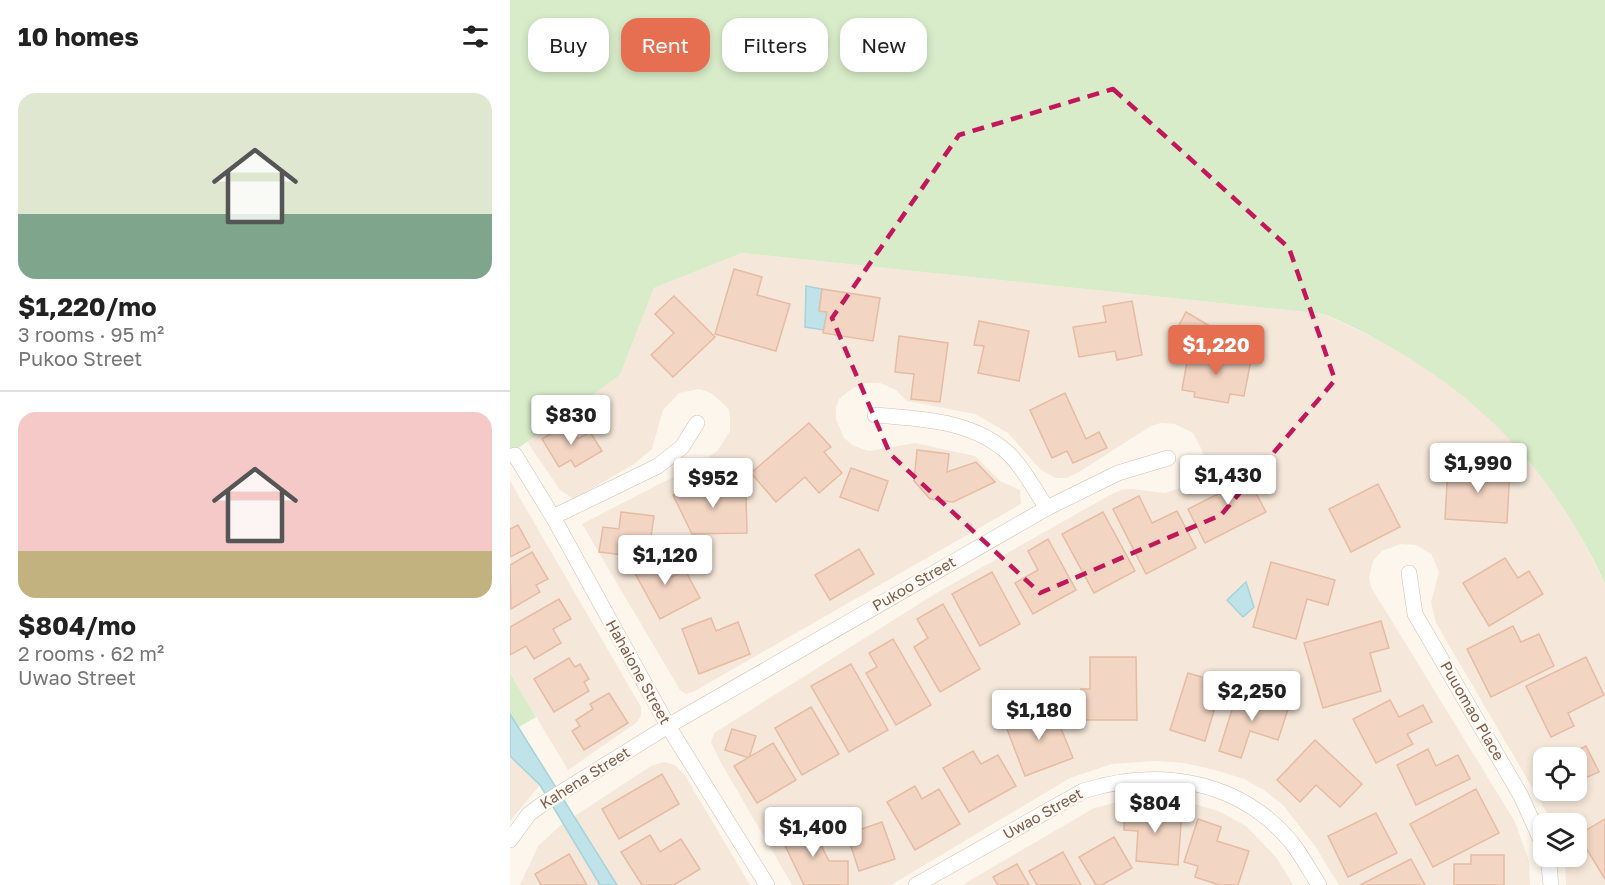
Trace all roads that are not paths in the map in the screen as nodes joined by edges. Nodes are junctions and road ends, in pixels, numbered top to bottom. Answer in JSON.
{"nodes":[{"id":1,"x":875,"y":415,"type":"dead end"},
{"id":2,"x":697,"y":423,"type":"dead end"},
{"id":3,"x":515,"y":455,"type":"dead end"},
{"id":4,"x":1168,"y":458,"type":"dead end"},
{"id":5,"x":1047,"y":508,"type":"junction"},
{"id":6,"x":553,"y":517,"type":"junction"},
{"id":7,"x":1409,"y":573,"type":"dead end"},
{"id":8,"x":668,"y":726,"type":"junction"},
{"id":9,"x":1533,"y":823,"type":"edge"},
{"id":10,"x":510,"y":840,"type":"edge"},
{"id":11,"x":1549,"y":867,"type":"edge"},
{"id":12,"x":767,"y":885,"type":"edge"},
{"id":13,"x":916,"y":885,"type":"edge"},
{"id":14,"x":1319,"y":885,"type":"edge"},
{"id":15,"x":1551,"y":885,"type":"edge"}],
"edges":[{"from":1,"to":5,"type":"street"},
{"from":2,"to":6,"type":"street"},
{"from":3,"to":6,"type":"street","name":"Hahaione Street"},
{"from":4,"to":5,"type":"street","name":"Pukoo Street"},
{"from":5,"to":8,"type":"street","name":"Pukoo Street"},
{"from":6,"to":8,"type":"street","name":"Hahaione Street"},
{"from":7,"to":9,"type":"street","name":"Puuomao Place"},
{"from":8,"to":10,"type":"street","name":"Kahena Street"},
{"from":8,"to":12,"type":"street","name":"Hahaione Street"},
{"from":11,"to":15,"type":"street"},
{"from":13,"to":14,"type":"street","name":"Uwao Street"}]}
